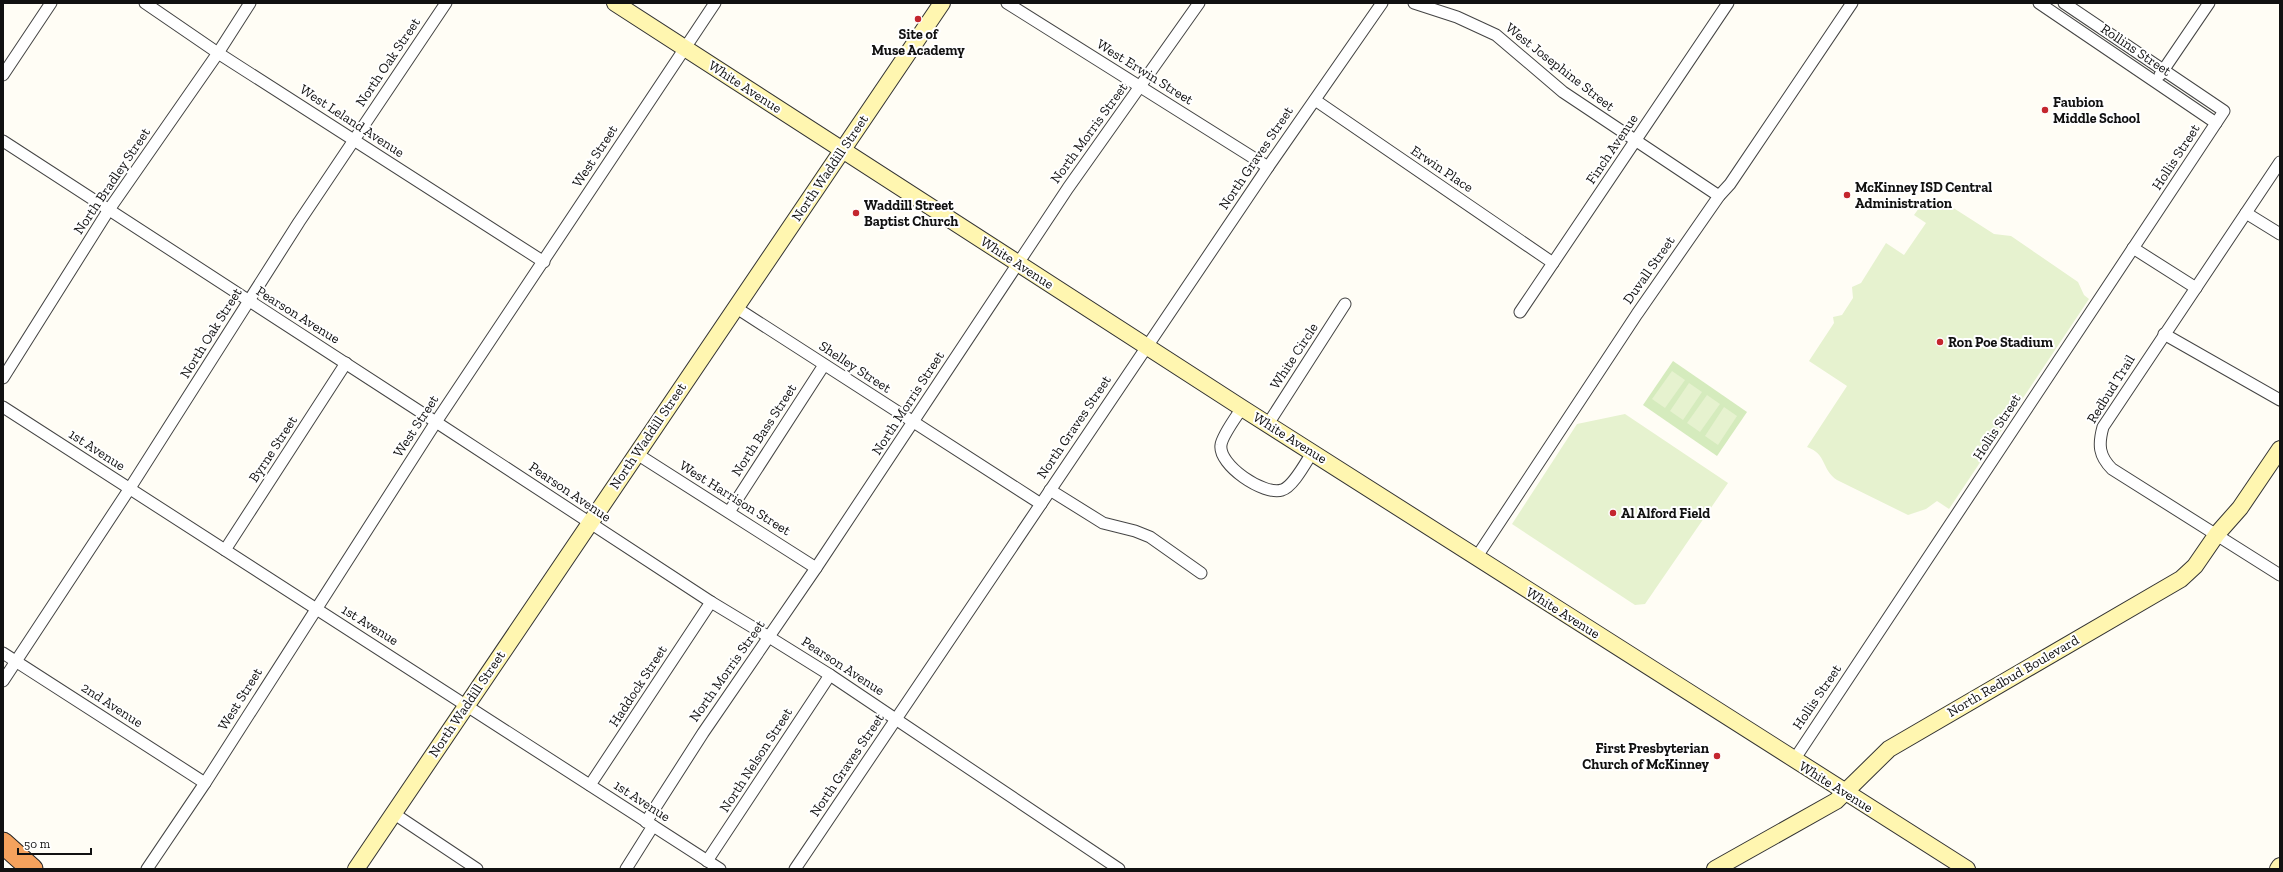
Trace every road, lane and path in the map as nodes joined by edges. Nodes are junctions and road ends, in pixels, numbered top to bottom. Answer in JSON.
{"nodes":[{"id":1,"x":51,"y":3,"type":"edge"},
{"id":2,"x":145,"y":3,"type":"edge"},
{"id":3,"x":250,"y":3,"type":"edge"},
{"id":4,"x":446,"y":3,"type":"edge"},
{"id":5,"x":615,"y":3,"type":"edge"},
{"id":6,"x":715,"y":3,"type":"edge"},
{"id":7,"x":942,"y":3,"type":"edge"},
{"id":8,"x":1007,"y":3,"type":"edge"},
{"id":9,"x":1199,"y":3,"type":"edge"},
{"id":10,"x":1414,"y":3,"type":"edge"},
{"id":11,"x":1728,"y":3,"type":"edge"},
{"id":12,"x":1852,"y":3,"type":"edge"},
{"id":13,"x":2039,"y":3,"type":"edge"},
{"id":14,"x":2064,"y":3,"type":"edge"},
{"id":15,"x":2209,"y":3,"type":"edge"},
{"id":16,"x":1379,"y":4,"type":"edge"},
{"id":17,"x":686,"y":49,"type":"junction"},
{"id":18,"x":218,"y":53,"type":"junction"},
{"id":19,"x":2164,"y":70,"type":"junction"},
{"id":20,"x":3,"y":75,"type":"edge"},
{"id":21,"x":2156,"y":82,"type":"junction"},
{"id":22,"x":1140,"y":87,"type":"junction"},
{"id":23,"x":1315,"y":100,"type":"junction"},
{"id":24,"x":2224,"y":111,"type":"joint"},
{"id":25,"x":2216,"y":123,"type":"junction"},
{"id":26,"x":354,"y":140,"type":"junction"},
{"id":27,"x":3,"y":141,"type":"edge"},
{"id":28,"x":1635,"y":142,"type":"junction"},
{"id":29,"x":842,"y":150,"type":"junction"},
{"id":30,"x":2280,"y":162,"type":"edge"},
{"id":31,"x":1268,"y":167,"type":"junction"},
{"id":32,"x":1719,"y":196,"type":"junction"},
{"id":33,"x":108,"y":211,"type":"junction"},
{"id":34,"x":2246,"y":213,"type":"junction"},
{"id":35,"x":2280,"y":234,"type":"edge"},
{"id":36,"x":2133,"y":248,"type":"junction"},
{"id":37,"x":544,"y":262,"type":"junction"},
{"id":38,"x":1553,"y":263,"type":"junction"},
{"id":39,"x":1017,"y":264,"type":"junction"},
{"id":40,"x":2196,"y":288,"type":"junction"},
{"id":41,"x":248,"y":302,"type":"junction"},
{"id":42,"x":1345,"y":304,"type":"dead end"},
{"id":43,"x":734,"y":307,"type":"junction"},
{"id":44,"x":1520,"y":312,"type":"dead end"},
{"id":45,"x":2164,"y":334,"type":"junction"},
{"id":46,"x":1147,"y":346,"type":"junction"},
{"id":47,"x":346,"y":363,"type":"junction"},
{"id":48,"x":824,"y":365,"type":"junction"},
{"id":49,"x":3,"y":378,"type":"edge"},
{"id":50,"x":2280,"y":400,"type":"edge"},
{"id":51,"x":3,"y":407,"type":"edge"},
{"id":52,"x":1242,"y":408,"type":"junction"},
{"id":53,"x":436,"y":422,"type":"junction"},
{"id":54,"x":913,"y":422,"type":"junction"},
{"id":55,"x":1268,"y":424,"type":"junction"},
{"id":56,"x":2280,"y":449,"type":"edge"},
{"id":57,"x":1312,"y":453,"type":"junction"},
{"id":58,"x":637,"y":454,"type":"junction"},
{"id":59,"x":130,"y":488,"type":"junction"},
{"id":60,"x":1050,"y":490,"type":"junction"},
{"id":61,"x":1041,"y":504,"type":"junction"},
{"id":62,"x":729,"y":512,"type":"junction"},
{"id":63,"x":589,"y":524,"type":"junction"},
{"id":64,"x":2217,"y":534,"type":"junction"},
{"id":65,"x":226,"y":550,"type":"junction"},
{"id":66,"x":1476,"y":558,"type":"junction"},
{"id":67,"x":816,"y":568,"type":"junction"},
{"id":68,"x":1201,"y":573,"type":"dead end"},
{"id":69,"x":2280,"y":575,"type":"edge"},
{"id":70,"x":710,"y":602,"type":"junction"},
{"id":71,"x":315,"y":608,"type":"junction"},
{"id":72,"x":770,"y":636,"type":"junction"},
{"id":73,"x":3,"y":653,"type":"edge"},
{"id":74,"x":16,"y":661,"type":"junction"},
{"id":75,"x":830,"y":675,"type":"junction"},
{"id":76,"x":3,"y":681,"type":"edge"},
{"id":77,"x":466,"y":706,"type":"junction"},
{"id":78,"x":896,"y":718,"type":"junction"},
{"id":79,"x":1794,"y":760,"type":"junction"},
{"id":80,"x":205,"y":783,"type":"junction"},
{"id":81,"x":590,"y":785,"type":"junction"},
{"id":82,"x":1846,"y":793,"type":"junction"},
{"id":83,"x":393,"y":813,"type":"junction"},
{"id":84,"x":650,"y":824,"type":"junction"},
{"id":85,"x":3,"y":843,"type":"edge"},
{"id":86,"x":707,"y":861,"type":"junction"},
{"id":87,"x":2280,"y":866,"type":"edge"},
{"id":88,"x":32,"y":869,"type":"edge"},
{"id":89,"x":147,"y":869,"type":"edge"},
{"id":90,"x":356,"y":869,"type":"edge"},
{"id":91,"x":477,"y":869,"type":"edge"},
{"id":92,"x":626,"y":869,"type":"edge"},
{"id":93,"x":720,"y":869,"type":"edge"},
{"id":94,"x":795,"y":869,"type":"edge"},
{"id":95,"x":1119,"y":869,"type":"edge"},
{"id":96,"x":1715,"y":869,"type":"edge"},
{"id":97,"x":1967,"y":869,"type":"edge"},
{"id":98,"x":2278,"y":869,"type":"edge"}],
"edges":[{"from":1,"to":20,"type":"street"},
{"from":2,"to":18,"type":"street","name":"West Leland Avenue"},
{"from":3,"to":18,"type":"street","name":"North Bradley Street"},
{"from":4,"to":26,"type":"street","name":"North Oak Street"},
{"from":5,"to":17,"type":"street","name":"White Avenue"},
{"from":6,"to":17,"type":"street","name":"West Street"},
{"from":7,"to":29,"type":"street","name":"North Waddill Street"},
{"from":8,"to":22,"type":"street","name":"West Erwin Street"},
{"from":9,"to":22,"type":"street","name":"North Morris Street"},
{"from":10,"to":28,"type":"street","name":"West Josephine Street"},
{"from":11,"to":28,"type":"street","name":"Finch Avenue"},
{"from":12,"to":32,"type":"street","name":"Duvall Street"},
{"from":13,"to":21,"type":"street","name":"Rollins Street"},
{"from":14,"to":19,"type":"street","name":"Rollins Street"},
{"from":15,"to":19,"type":"street"},
{"from":16,"to":23,"type":"street","name":"North Graves Street"},
{"from":17,"to":29,"type":"street","name":"White Avenue"},
{"from":17,"to":37,"type":"street","name":"West Street"},
{"from":18,"to":26,"type":"street","name":"West Leland Avenue"},
{"from":18,"to":33,"type":"street","name":"North Bradley Street"},
{"from":19,"to":21,"type":"street"},
{"from":19,"to":24,"type":"street","name":"Rollins Street"},
{"from":21,"to":25,"type":"street","name":"Rollins Street"},
{"from":22,"to":31,"type":"street","name":"West Erwin Street"},
{"from":22,"to":39,"type":"street","name":"North Morris Street"},
{"from":23,"to":31,"type":"street","name":"North Graves Street"},
{"from":23,"to":38,"type":"street","name":"Erwin Place"},
{"from":24,"to":25,"type":"street","name":"Hollis Street"},
{"from":25,"to":36,"type":"street","name":"Hollis Street"},
{"from":26,"to":37,"type":"street","name":"West Leland Avenue"},
{"from":26,"to":41,"type":"street","name":"North Oak Street"},
{"from":27,"to":33,"type":"street","name":"Pearson Avenue"},
{"from":28,"to":32,"type":"street","name":"West Josephine Street"},
{"from":28,"to":38,"type":"street","name":"Finch Avenue"},
{"from":29,"to":39,"type":"street","name":"White Avenue"},
{"from":29,"to":43,"type":"street","name":"North Waddill Street"},
{"from":30,"to":34,"type":"street","name":"Redbud Trail"},
{"from":31,"to":46,"type":"street","name":"North Graves Street"},
{"from":32,"to":66,"type":"street","name":"Duvall Street"},
{"from":33,"to":41,"type":"street","name":"Pearson Avenue"},
{"from":33,"to":49,"type":"street","name":"North Bradley Street"},
{"from":34,"to":35,"type":"street"},
{"from":34,"to":40,"type":"street","name":"Redbud Trail"},
{"from":36,"to":40,"type":"street"},
{"from":36,"to":79,"type":"street","name":"Hollis Street"},
{"from":37,"to":53,"type":"street","name":"West Street"},
{"from":38,"to":44,"type":"street","name":"Finch Avenue"},
{"from":39,"to":46,"type":"street","name":"White Avenue"},
{"from":39,"to":54,"type":"street","name":"North Morris Street"},
{"from":40,"to":45,"type":"street","name":"Redbud Trail"},
{"from":41,"to":47,"type":"street","name":"Pearson Avenue"},
{"from":41,"to":59,"type":"street","name":"North Oak Street"},
{"from":42,"to":55,"type":"street","name":"White Circle"},
{"from":43,"to":48,"type":"street","name":"Shelley Street"},
{"from":43,"to":58,"type":"street","name":"North Waddill Street"},
{"from":45,"to":50,"type":"street"},
{"from":45,"to":64,"type":"street","name":"Redbud Trail"},
{"from":46,"to":52,"type":"street","name":"White Avenue"},
{"from":46,"to":60,"type":"street","name":"North Graves Street"},
{"from":47,"to":53,"type":"street","name":"Pearson Avenue"},
{"from":47,"to":65,"type":"street","name":"Byrne Street"},
{"from":48,"to":54,"type":"street","name":"Shelley Street"},
{"from":48,"to":62,"type":"street","name":"North Bass Street"},
{"from":51,"to":59,"type":"street","name":"1st Avenue"},
{"from":52,"to":55,"type":"street","name":"White Avenue"},
{"from":52,"to":57,"type":"street"},
{"from":53,"to":63,"type":"street","name":"Pearson Avenue"},
{"from":53,"to":71,"type":"street","name":"West Street"},
{"from":54,"to":61,"type":"street","name":"Shelley Street"},
{"from":54,"to":67,"type":"street","name":"North Morris Street"},
{"from":55,"to":57,"type":"street","name":"White Avenue"},
{"from":56,"to":64,"type":"street","name":"North Redbud Boulevard"},
{"from":57,"to":66,"type":"street","name":"White Avenue"},
{"from":58,"to":62,"type":"street","name":"West Harrison Street"},
{"from":58,"to":63,"type":"street","name":"North Waddill Street"},
{"from":59,"to":65,"type":"street","name":"1st Avenue"},
{"from":59,"to":74,"type":"street","name":"North Oak Street"},
{"from":60,"to":61,"type":"street","name":"North Graves Street"},
{"from":60,"to":68,"type":"street"},
{"from":61,"to":78,"type":"street","name":"North Graves Street"},
{"from":62,"to":67,"type":"street","name":"West Harrison Street"},
{"from":63,"to":70,"type":"street","name":"Pearson Avenue"},
{"from":63,"to":77,"type":"street","name":"North Waddill Street"},
{"from":64,"to":69,"type":"street","name":"Redbud Trail"},
{"from":64,"to":82,"type":"street","name":"North Redbud Boulevard"},
{"from":65,"to":71,"type":"street","name":"1st Avenue"},
{"from":66,"to":79,"type":"street","name":"White Avenue"},
{"from":67,"to":72,"type":"street","name":"North Morris Street"},
{"from":70,"to":72,"type":"street","name":"Pearson Avenue"},
{"from":70,"to":81,"type":"street","name":"Haddock Street"},
{"from":71,"to":77,"type":"street","name":"1st Avenue"},
{"from":71,"to":80,"type":"street","name":"West Street"},
{"from":72,"to":75,"type":"street","name":"Pearson Avenue"},
{"from":72,"to":84,"type":"street","name":"North Morris Street"},
{"from":73,"to":74,"type":"street","name":"2nd Avenue"},
{"from":74,"to":76,"type":"street","name":"North Oak Street"},
{"from":74,"to":80,"type":"street","name":"2nd Avenue"},
{"from":75,"to":78,"type":"street","name":"Pearson Avenue"},
{"from":75,"to":86,"type":"street","name":"North Nelson Street"},
{"from":77,"to":81,"type":"street","name":"1st Avenue"},
{"from":77,"to":83,"type":"street","name":"North Waddill Street"},
{"from":78,"to":94,"type":"street","name":"North Graves Street"},
{"from":78,"to":95,"type":"street","name":"Pearson Avenue"},
{"from":79,"to":82,"type":"street","name":"White Avenue"},
{"from":80,"to":89,"type":"street","name":"West Street"},
{"from":81,"to":84,"type":"street","name":"1st Avenue"},
{"from":82,"to":96,"type":"street","name":"North Redbud Boulevard"},
{"from":82,"to":97,"type":"street","name":"White Avenue"},
{"from":83,"to":90,"type":"street","name":"North Waddill Street"},
{"from":83,"to":91,"type":"street"},
{"from":84,"to":86,"type":"street","name":"1st Avenue"},
{"from":84,"to":92,"type":"street","name":"North Morris Street"},
{"from":85,"to":88,"type":"highway"},
{"from":86,"to":93,"type":"street","name":"1st Avenue"},
{"from":87,"to":98,"type":"street"}]}
